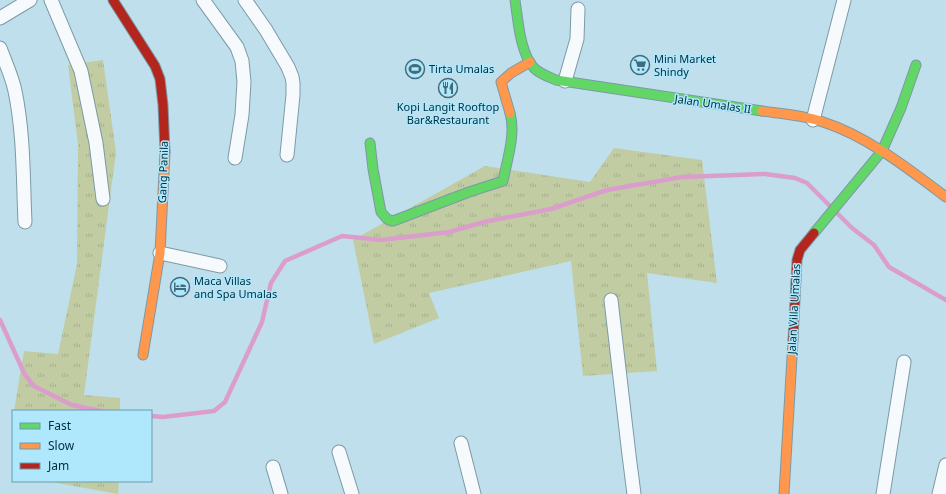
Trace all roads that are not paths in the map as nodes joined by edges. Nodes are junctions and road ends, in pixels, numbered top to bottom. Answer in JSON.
{"nodes":[{"id":1,"x":30,"y":0,"type":"edge"},
{"id":2,"x":51,"y":0,"type":"edge"},
{"id":3,"x":113,"y":0,"type":"edge"},
{"id":4,"x":203,"y":0,"type":"edge"},
{"id":5,"x":246,"y":0,"type":"edge"},
{"id":6,"x":515,"y":0,"type":"edge"},
{"id":7,"x":844,"y":0,"type":"edge"},
{"id":8,"x":578,"y":9,"type":"dead end"},
{"id":9,"x":0,"y":18,"type":"edge"},
{"id":10,"x":0,"y":48,"type":"edge"},
{"id":11,"x":530,"y":62,"type":"junction"},
{"id":12,"x":916,"y":65,"type":"dead end"},
{"id":13,"x":565,"y":81,"type":"junction"},
{"id":14,"x":813,"y":120,"type":"junction"},
{"id":15,"x":370,"y":143,"type":"dead end"},
{"id":16,"x":882,"y":152,"type":"junction"},
{"id":17,"x":287,"y":155,"type":"dead end"},
{"id":18,"x":235,"y":158,"type":"dead end"},
{"id":19,"x":946,"y":197,"type":"edge"},
{"id":20,"x":103,"y":199,"type":"dead end"},
{"id":21,"x":25,"y":222,"type":"dead end"},
{"id":22,"x":160,"y":253,"type":"junction"},
{"id":23,"x":220,"y":266,"type":"dead end"},
{"id":24,"x":611,"y":300,"type":"dead end"},
{"id":25,"x":143,"y":355,"type":"dead end"},
{"id":26,"x":904,"y":362,"type":"dead end"},
{"id":27,"x":461,"y":443,"type":"dead end"},
{"id":28,"x":339,"y":452,"type":"dead end"},
{"id":29,"x":946,"y":465,"type":"edge"},
{"id":30,"x":273,"y":467,"type":"dead end"},
{"id":31,"x":281,"y":494,"type":"edge"},
{"id":32,"x":352,"y":494,"type":"edge"},
{"id":33,"x":474,"y":494,"type":"edge"},
{"id":34,"x":634,"y":494,"type":"edge"},
{"id":35,"x":784,"y":494,"type":"edge"},
{"id":36,"x":883,"y":494,"type":"edge"},
{"id":37,"x":939,"y":494,"type":"edge"}],
"edges":[{"from":1,"to":9,"type":"street"},
{"from":2,"to":20,"type":"street"},
{"from":3,"to":22,"type":"street","name":"Gang Panila"},
{"from":4,"to":18,"type":"street"},
{"from":5,"to":17,"type":"street"},
{"from":6,"to":11,"type":"street","name":"Jalan Umalas II"},
{"from":7,"to":14,"type":"street"},
{"from":8,"to":13,"type":"street"},
{"from":10,"to":21,"type":"street"},
{"from":11,"to":13,"type":"street","name":"Jalan Umalas II"},
{"from":11,"to":15,"type":"street"},
{"from":12,"to":16,"type":"street","name":"Jalan Villa Umalas"},
{"from":13,"to":14,"type":"street","name":"Jalan Umalas II"},
{"from":14,"to":16,"type":"street","name":"Jalan Umalas II"},
{"from":16,"to":19,"type":"street","name":"Jalan Umalas II"},
{"from":16,"to":35,"type":"street","name":"Jalan Villa Umalas"},
{"from":22,"to":23,"type":"street"},
{"from":22,"to":25,"type":"street","name":"Gang Panila"},
{"from":24,"to":34,"type":"street"},
{"from":26,"to":36,"type":"street"},
{"from":27,"to":33,"type":"street"},
{"from":28,"to":32,"type":"street"},
{"from":29,"to":37,"type":"street"},
{"from":30,"to":31,"type":"street"}]}
